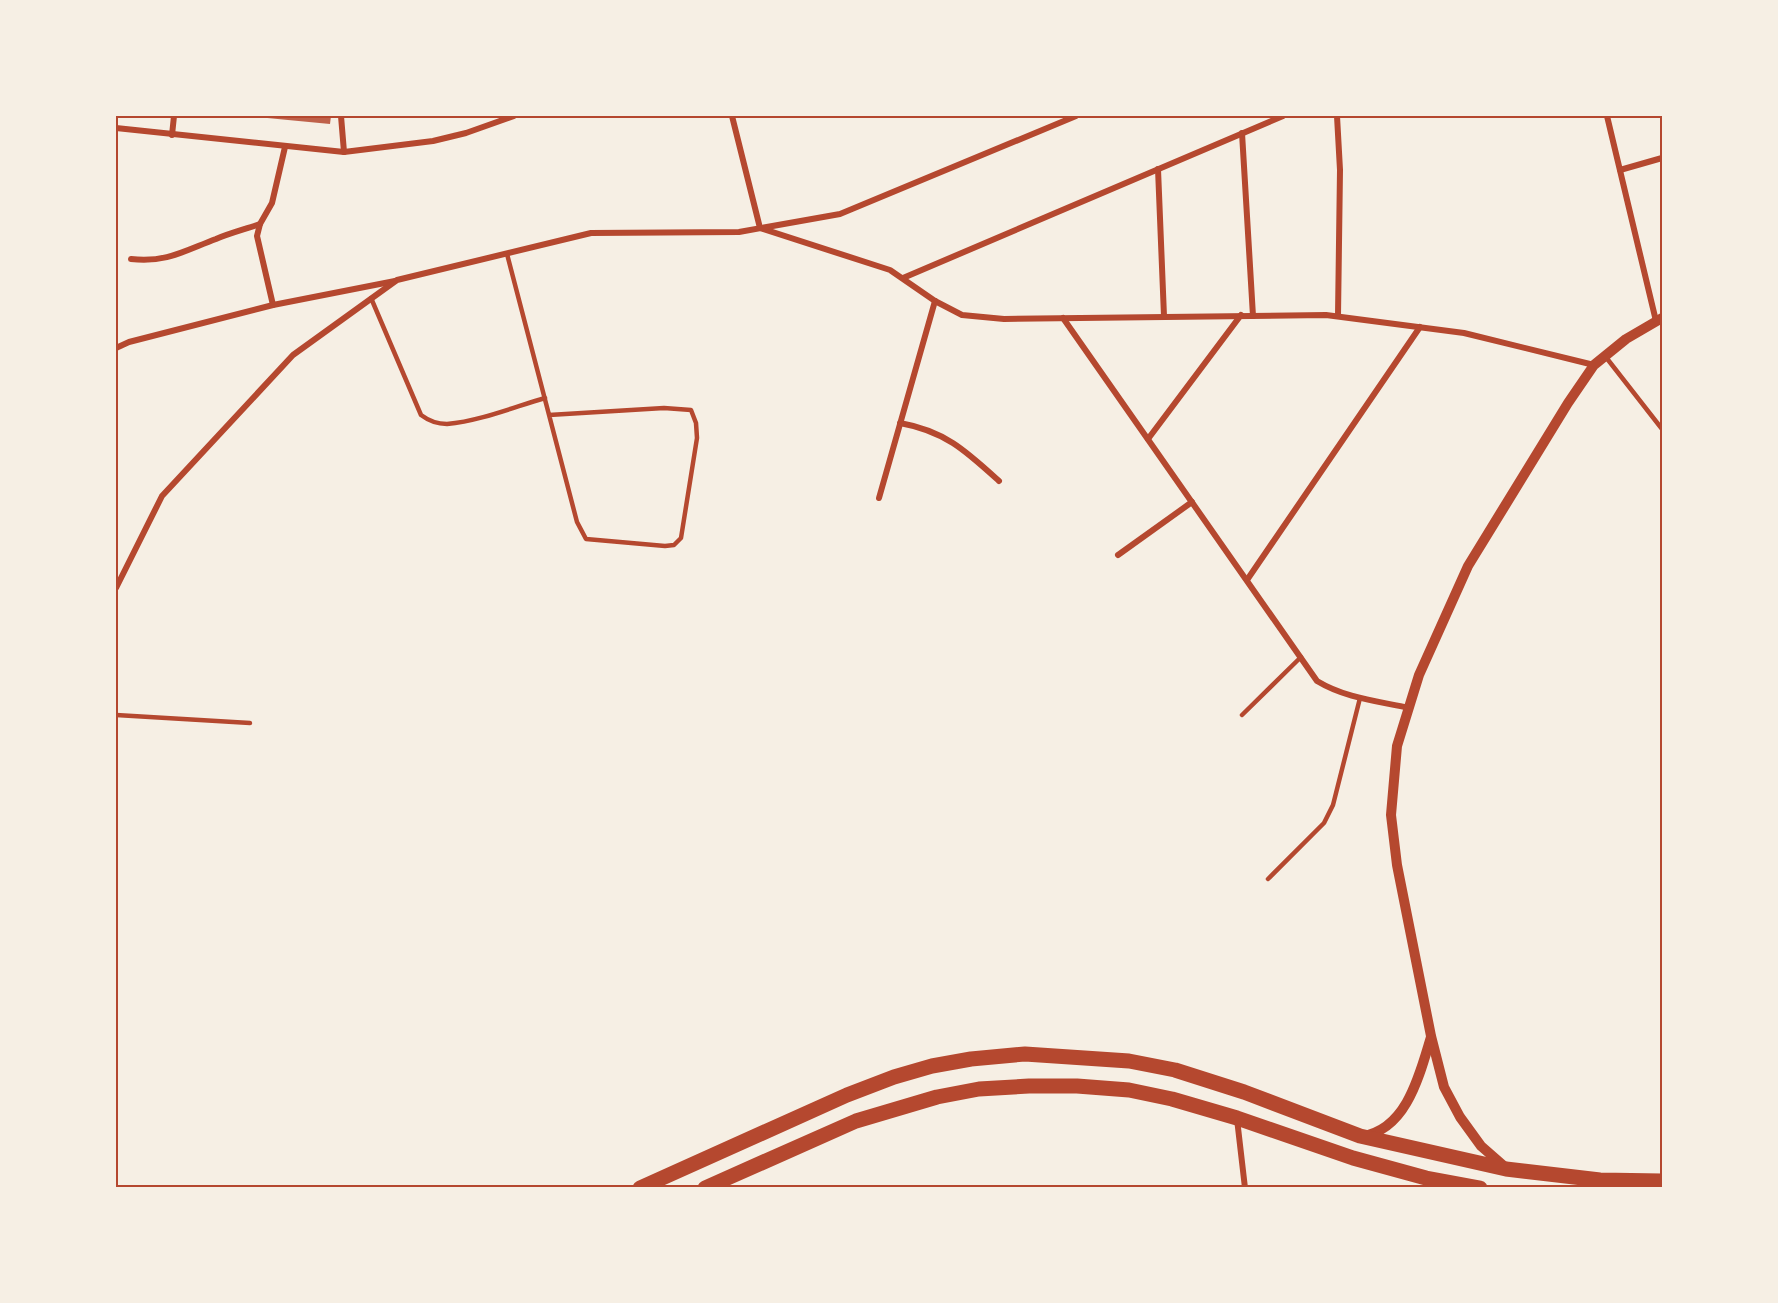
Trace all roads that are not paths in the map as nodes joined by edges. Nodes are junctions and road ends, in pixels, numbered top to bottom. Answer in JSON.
{"nodes":[{"id":1,"x":174,"y":116,"type":"edge"},
{"id":2,"x":341,"y":116,"type":"edge"},
{"id":3,"x":514,"y":116,"type":"edge"},
{"id":4,"x":732,"y":116,"type":"edge"},
{"id":5,"x":1076,"y":116,"type":"edge"},
{"id":6,"x":1283,"y":116,"type":"edge"},
{"id":7,"x":1337,"y":116,"type":"edge"},
{"id":8,"x":1607,"y":116,"type":"edge"},
{"id":9,"x":116,"y":128,"type":"edge"},
{"id":10,"x":1242,"y":133,"type":"junction"},
{"id":11,"x":172,"y":135,"type":"junction"},
{"id":12,"x":285,"y":147,"type":"junction"},
{"id":13,"x":344,"y":152,"type":"junction"},
{"id":14,"x":1662,"y":158,"type":"edge"},
{"id":15,"x":1158,"y":169,"type":"junction"},
{"id":16,"x":1620,"y":170,"type":"junction"},
{"id":17,"x":261,"y":224,"type":"junction"},
{"id":18,"x":760,"y":228,"type":"junction"},
{"id":19,"x":507,"y":254,"type":"junction"},
{"id":20,"x":131,"y":260,"type":"dead end"},
{"id":21,"x":903,"y":278,"type":"junction"},
{"id":22,"x":397,"y":280,"type":"junction"},
{"id":23,"x":371,"y":298,"type":"junction"},
{"id":24,"x":934,"y":301,"type":"junction"},
{"id":25,"x":273,"y":305,"type":"junction"},
{"id":26,"x":1241,"y":315,"type":"junction"},
{"id":27,"x":1253,"y":315,"type":"junction"},
{"id":28,"x":1164,"y":316,"type":"junction"},
{"id":29,"x":1338,"y":316,"type":"junction"},
{"id":30,"x":1063,"y":318,"type":"junction"},
{"id":31,"x":1659,"y":320,"type":"edge"},
{"id":32,"x":1420,"y":327,"type":"junction"},
{"id":33,"x":116,"y":348,"type":"edge"},
{"id":34,"x":1605,"y":356,"type":"junction"},
{"id":35,"x":1594,"y":364,"type":"junction"},
{"id":36,"x":545,"y":398,"type":"junction"},
{"id":37,"x":549,"y":415,"type":"junction"},
{"id":38,"x":900,"y":423,"type":"junction"},
{"id":39,"x":1662,"y":429,"type":"edge"},
{"id":40,"x":1148,"y":439,"type":"junction"},
{"id":41,"x":999,"y":481,"type":"dead end"},
{"id":42,"x":879,"y":498,"type":"dead end"},
{"id":43,"x":1192,"y":502,"type":"junction"},
{"id":44,"x":1118,"y":555,"type":"dead end"},
{"id":45,"x":1247,"y":580,"type":"junction"},
{"id":46,"x":116,"y":588,"type":"edge"},
{"id":47,"x":1301,"y":657,"type":"junction"},
{"id":48,"x":1360,"y":698,"type":"junction"},
{"id":49,"x":1409,"y":708,"type":"junction"},
{"id":50,"x":116,"y":715,"type":"edge"},
{"id":51,"x":1242,"y":715,"type":"dead end"},
{"id":52,"x":250,"y":723,"type":"dead end"},
{"id":53,"x":1268,"y":879,"type":"dead end"},
{"id":54,"x":1431,"y":1036,"type":"junction"},
{"id":55,"x":1238,"y":1118,"type":"junction"},
{"id":56,"x":1360,"y":1136,"type":"junction"},
{"id":57,"x":1506,"y":1169,"type":"junction"},
{"id":58,"x":1662,"y":1181,"type":"edge"},
{"id":59,"x":640,"y":1188,"type":"edge"},
{"id":60,"x":705,"y":1188,"type":"edge"},
{"id":61,"x":1245,"y":1188,"type":"edge"},
{"id":62,"x":1480,"y":1188,"type":"edge"}],
"edges":[{"from":1,"to":11,"type":"street"},
{"from":2,"to":13,"type":"street"},
{"from":3,"to":13,"type":"street"},
{"from":4,"to":18,"type":"street"},
{"from":5,"to":18,"type":"street"},
{"from":6,"to":10,"type":"street"},
{"from":7,"to":29,"type":"street"},
{"from":8,"to":16,"type":"street"},
{"from":9,"to":11,"type":"street"},
{"from":10,"to":15,"type":"street"},
{"from":10,"to":27,"type":"street"},
{"from":11,"to":12,"type":"street"},
{"from":12,"to":13,"type":"street"},
{"from":12,"to":17,"type":"street"},
{"from":14,"to":16,"type":"street"},
{"from":15,"to":21,"type":"street"},
{"from":15,"to":28,"type":"street"},
{"from":16,"to":31,"type":"street"},
{"from":17,"to":20,"type":"street"},
{"from":17,"to":25,"type":"street"},
{"from":18,"to":19,"type":"street"},
{"from":18,"to":21,"type":"street"},
{"from":19,"to":22,"type":"street"},
{"from":19,"to":36,"type":"lane"},
{"from":21,"to":24,"type":"street"},
{"from":22,"to":23,"type":"street"},
{"from":22,"to":25,"type":"street"},
{"from":23,"to":36,"type":"lane"},
{"from":23,"to":46,"type":"street"},
{"from":24,"to":30,"type":"street"},
{"from":24,"to":38,"type":"street"},
{"from":25,"to":33,"type":"street"},
{"from":26,"to":27,"type":"street"},
{"from":26,"to":28,"type":"street"},
{"from":26,"to":40,"type":"street"},
{"from":27,"to":29,"type":"street"},
{"from":28,"to":30,"type":"street"},
{"from":29,"to":32,"type":"street"},
{"from":30,"to":40,"type":"street"},
{"from":31,"to":34,"type":"street"},
{"from":32,"to":35,"type":"street"},
{"from":32,"to":45,"type":"street"},
{"from":34,"to":35,"type":"street"},
{"from":34,"to":39,"type":"lane"},
{"from":35,"to":49,"type":"street"},
{"from":36,"to":37,"type":"lane"},
{"from":37,"to":37,"type":"lane"},
{"from":38,"to":41,"type":"street"},
{"from":38,"to":42,"type":"street"},
{"from":40,"to":43,"type":"street"},
{"from":43,"to":44,"type":"street"},
{"from":43,"to":45,"type":"street"},
{"from":45,"to":47,"type":"street"},
{"from":47,"to":48,"type":"street"},
{"from":47,"to":51,"type":"lane"},
{"from":48,"to":49,"type":"street"},
{"from":48,"to":53,"type":"lane"},
{"from":49,"to":54,"type":"street"},
{"from":50,"to":52,"type":"lane"},
{"from":54,"to":56,"type":"street"},
{"from":54,"to":57,"type":"street"},
{"from":55,"to":60,"type":"main road"},
{"from":55,"to":61,"type":"street"},
{"from":55,"to":62,"type":"main road"},
{"from":56,"to":57,"type":"main road"},
{"from":56,"to":59,"type":"main road"},
{"from":57,"to":58,"type":"main road"}]}
